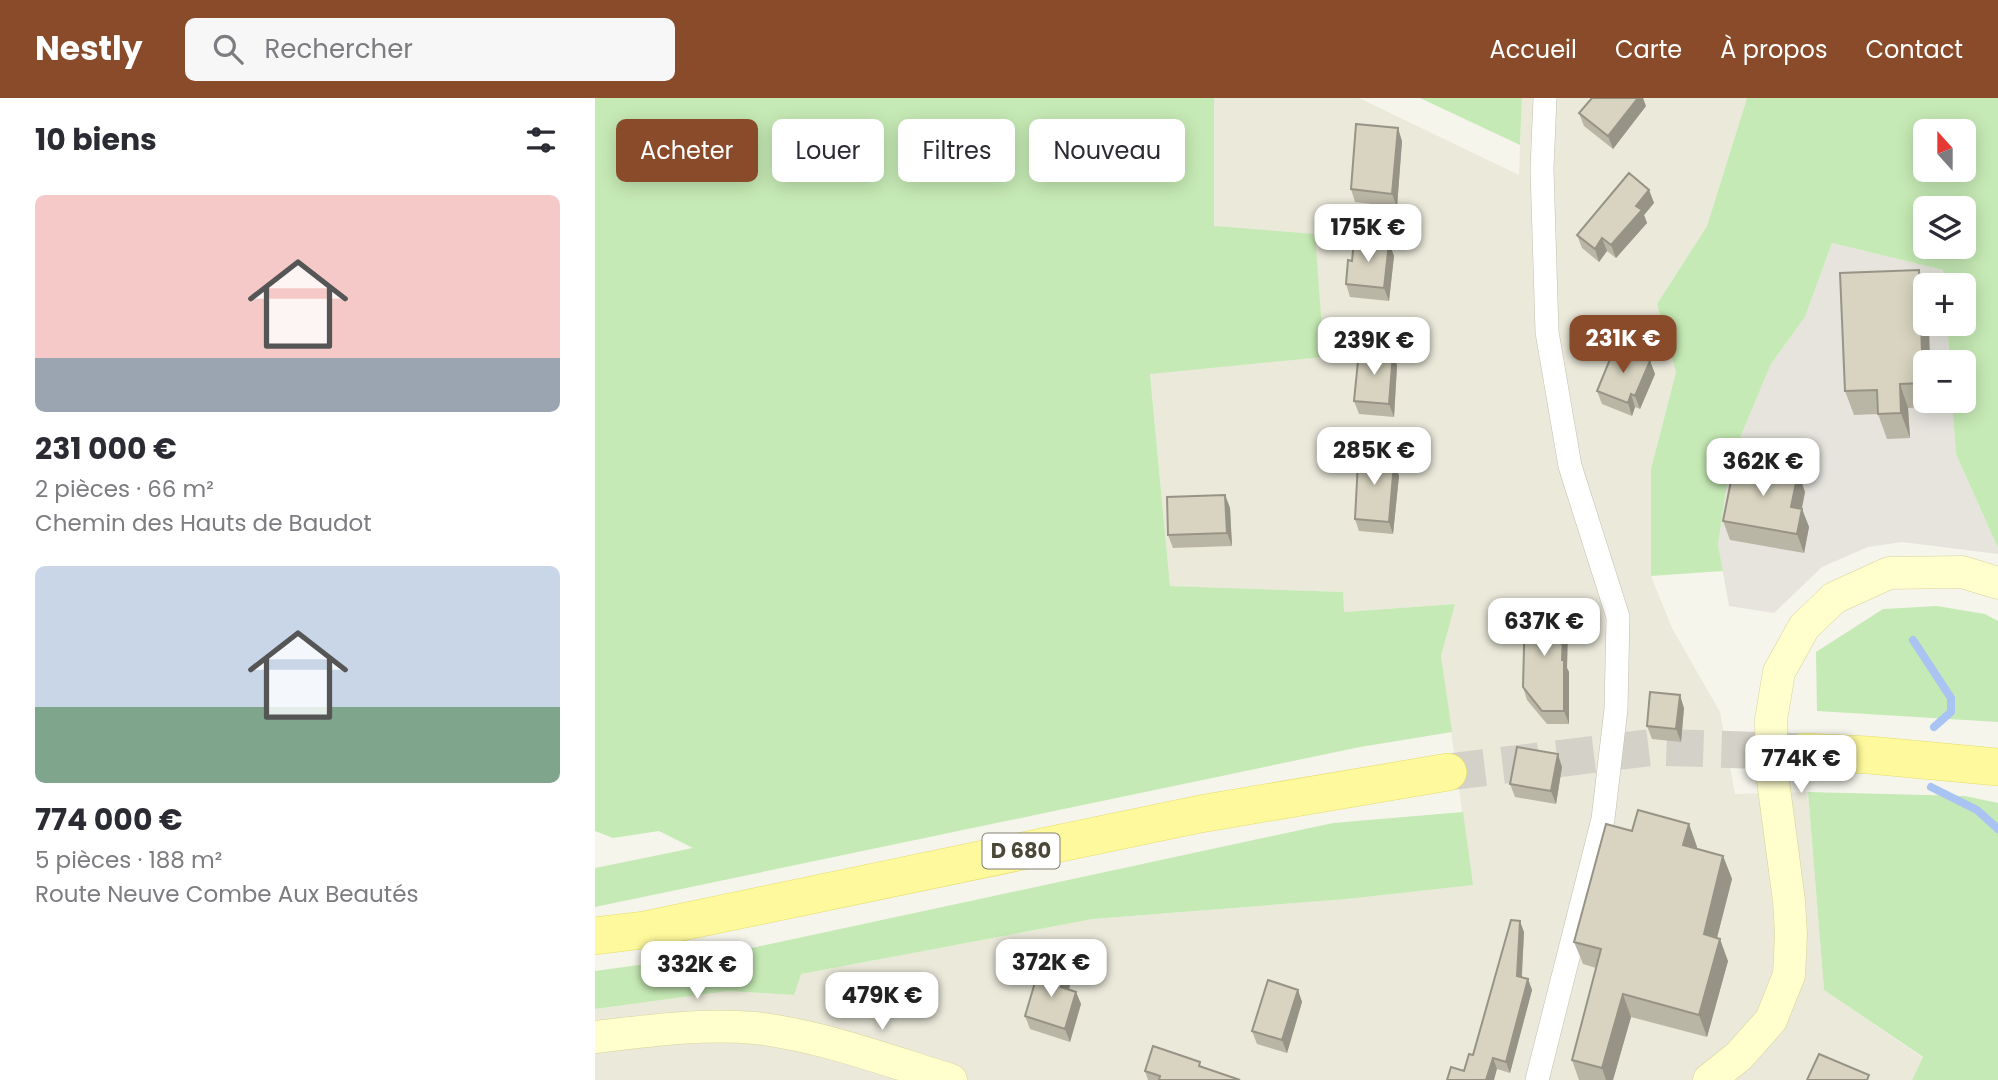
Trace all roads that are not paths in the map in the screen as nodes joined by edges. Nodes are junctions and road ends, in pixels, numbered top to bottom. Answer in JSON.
{"nodes":[{"id":1,"x":1545,"y":98,"type":"edge"},
{"id":2,"x":1998,"y":583,"type":"edge"},
{"id":3,"x":1804,"y":752,"type":"tunnel mouth"},
{"id":4,"x":1998,"y":767,"type":"edge"},
{"id":5,"x":1448,"y":772,"type":"tunnel mouth"},
{"id":6,"x":595,"y":936,"type":"edge"},
{"id":7,"x":595,"y":1037,"type":"edge"},
{"id":8,"x":951,"y":1080,"type":"edge"},
{"id":9,"x":1537,"y":1080,"type":"edge"},
{"id":10,"x":1709,"y":1080,"type":"edge"}],
"edges":[{"from":1,"to":9,"type":"street"},
{"from":2,"to":10,"type":"main road"},
{"from":3,"to":4,"type":"main road"},
{"from":5,"to":6,"type":"main road","number":"D 680"},
{"from":7,"to":8,"type":"main road"}]}
